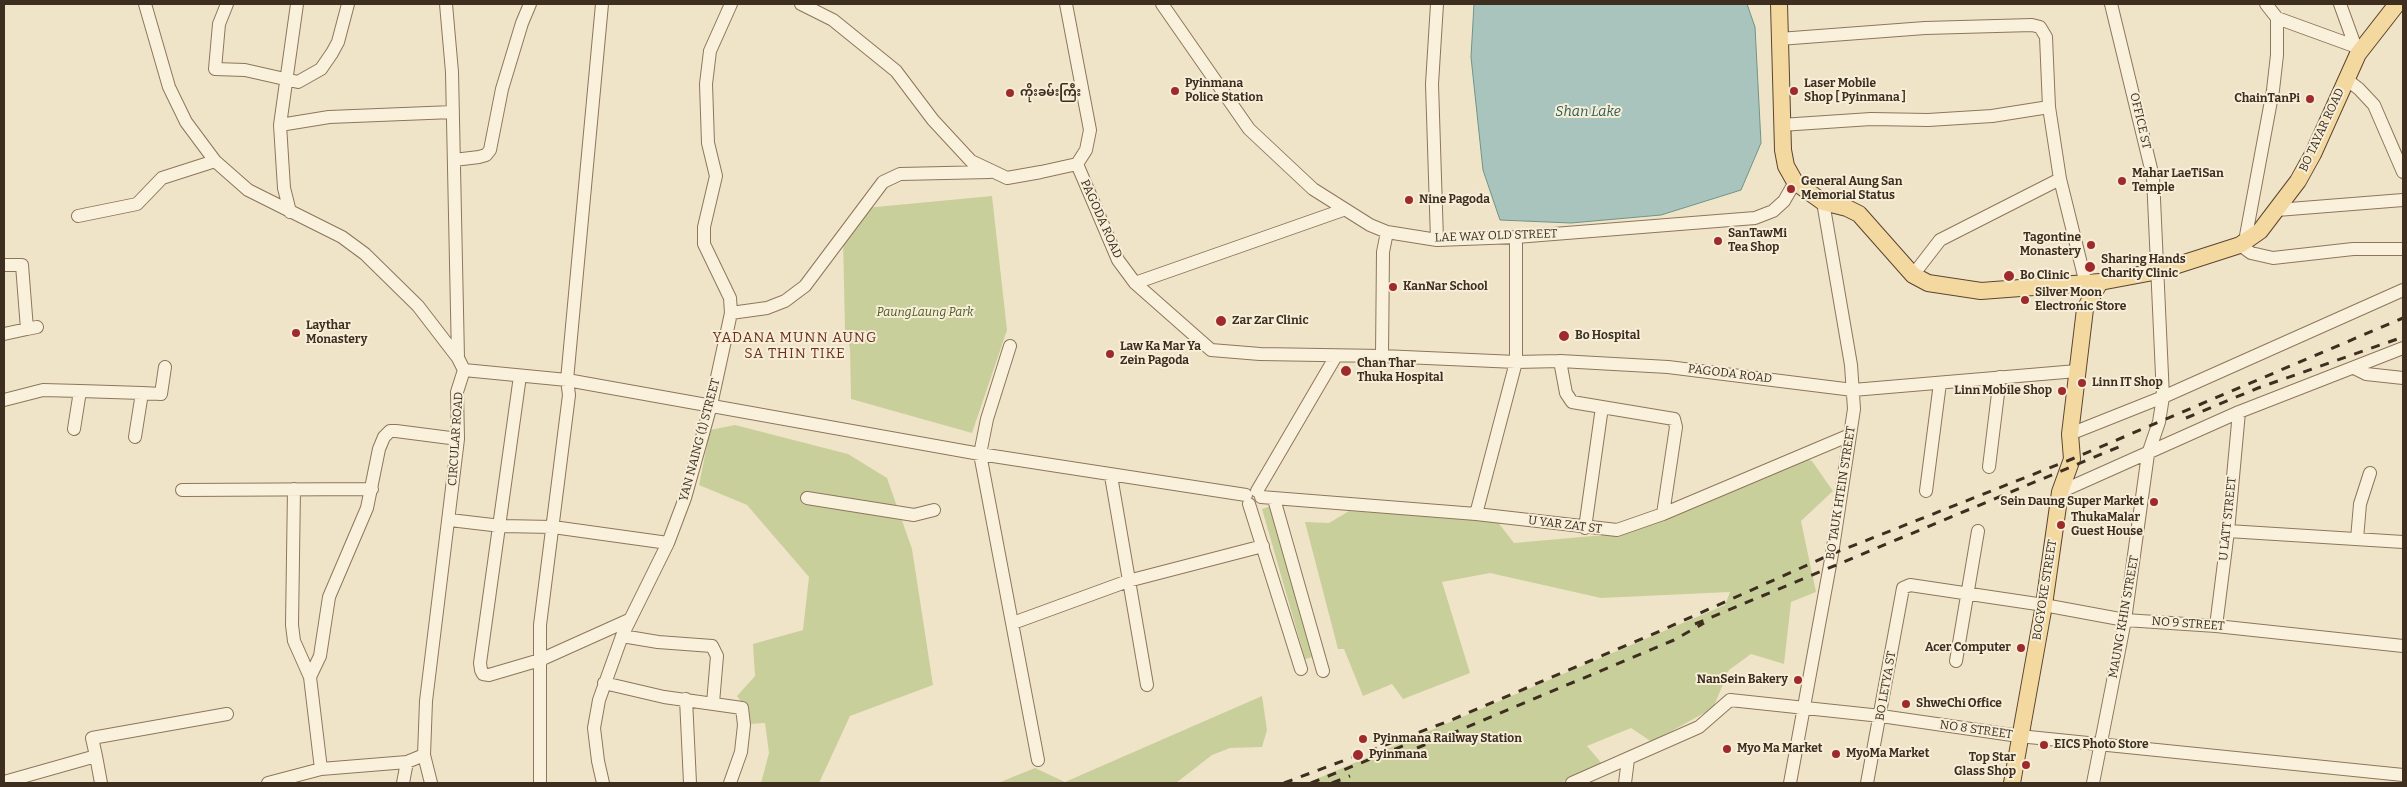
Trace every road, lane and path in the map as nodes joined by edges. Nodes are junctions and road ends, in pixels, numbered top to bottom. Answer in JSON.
{"nodes":[{"id":1,"x":145,"y":4,"type":"edge"},
{"id":2,"x":226,"y":4,"type":"edge"},
{"id":3,"x":297,"y":4,"type":"edge"},
{"id":4,"x":348,"y":4,"type":"edge"},
{"id":5,"x":446,"y":4,"type":"edge"},
{"id":6,"x":530,"y":4,"type":"edge"},
{"id":7,"x":602,"y":4,"type":"edge"},
{"id":8,"x":731,"y":4,"type":"edge"},
{"id":9,"x":801,"y":4,"type":"edge"},
{"id":10,"x":1067,"y":4,"type":"edge"},
{"id":11,"x":1162,"y":4,"type":"edge"},
{"id":12,"x":1437,"y":4,"type":"edge"},
{"id":13,"x":1779,"y":4,"type":"edge"},
{"id":14,"x":2111,"y":4,"type":"edge"},
{"id":15,"x":2266,"y":4,"type":"edge"},
{"id":16,"x":2340,"y":4,"type":"edge"},
{"id":17,"x":2397,"y":4,"type":"edge"},
{"id":18,"x":2277,"y":18,"type":"junction"},
{"id":19,"x":1779,"y":39,"type":"junction"},
{"id":20,"x":2356,"y":50,"type":"junction"},
{"id":21,"x":2346,"y":79,"type":"junction"},
{"id":22,"x":285,"y":81,"type":"junction"},
{"id":23,"x":2049,"y":107,"type":"junction"},
{"id":24,"x":453,"y":112,"type":"junction"},
{"id":25,"x":280,"y":125,"type":"junction"},
{"id":26,"x":1781,"y":125,"type":"junction"},
{"id":27,"x":454,"y":160,"type":"junction"},
{"id":28,"x":215,"y":161,"type":"junction"},
{"id":29,"x":1077,"y":164,"type":"junction"},
{"id":30,"x":992,"y":172,"type":"junction"},
{"id":31,"x":2403,"y":172,"type":"edge"},
{"id":32,"x":2060,"y":179,"type":"junction"},
{"id":33,"x":1795,"y":182,"type":"junction"},
{"id":34,"x":2403,"y":200,"type":"edge"},
{"id":35,"x":1823,"y":202,"type":"junction"},
{"id":36,"x":1343,"y":210,"type":"junction"},
{"id":37,"x":2277,"y":210,"type":"junction"},
{"id":38,"x":290,"y":212,"type":"junction"},
{"id":39,"x":78,"y":216,"type":"dead end"},
{"id":40,"x":1387,"y":232,"type":"junction"},
{"id":41,"x":1516,"y":238,"type":"junction"},
{"id":42,"x":1437,"y":240,"type":"junction"},
{"id":43,"x":2243,"y":243,"type":"junction"},
{"id":44,"x":2403,"y":249,"type":"edge"},
{"id":45,"x":4,"y":265,"type":"edge"},
{"id":46,"x":2159,"y":271,"type":"junction"},
{"id":47,"x":1912,"y":275,"type":"junction"},
{"id":48,"x":2093,"y":283,"type":"junction"},
{"id":49,"x":1135,"y":284,"type":"junction"},
{"id":50,"x":2403,"y":290,"type":"edge"},
{"id":51,"x":731,"y":313,"type":"junction"},
{"id":52,"x":4,"y":334,"type":"edge"},
{"id":53,"x":1010,"y":346,"type":"dead end"},
{"id":54,"x":2403,"y":348,"type":"edge"},
{"id":55,"x":1336,"y":356,"type":"junction"},
{"id":56,"x":1382,"y":356,"type":"junction"},
{"id":57,"x":1560,"y":361,"type":"junction"},
{"id":58,"x":1516,"y":362,"type":"junction"},
{"id":59,"x":461,"y":364,"type":"junction"},
{"id":60,"x":165,"y":367,"type":"dead end"},
{"id":61,"x":2354,"y":368,"type":"junction"},
{"id":62,"x":2077,"y":370,"type":"junction"},
{"id":63,"x":520,"y":376,"type":"junction"},
{"id":64,"x":2000,"y":378,"type":"junction"},
{"id":65,"x":2403,"y":378,"type":"edge"},
{"id":66,"x":567,"y":380,"type":"junction"},
{"id":67,"x":1940,"y":383,"type":"junction"},
{"id":68,"x":1853,"y":390,"type":"junction"},
{"id":69,"x":80,"y":391,"type":"junction"},
{"id":70,"x":142,"y":393,"type":"junction"},
{"id":71,"x":2163,"y":397,"type":"junction"},
{"id":72,"x":4,"y":400,"type":"edge"},
{"id":73,"x":711,"y":405,"type":"junction"},
{"id":74,"x":1602,"y":407,"type":"junction"},
{"id":75,"x":2239,"y":412,"type":"junction"},
{"id":76,"x":74,"y":429,"type":"dead end"},
{"id":77,"x":2070,"y":434,"type":"junction"},
{"id":78,"x":1850,"y":435,"type":"junction"},
{"id":79,"x":135,"y":437,"type":"dead end"},
{"id":80,"x":458,"y":439,"type":"junction"},
{"id":81,"x":980,"y":454,"type":"junction"},
{"id":82,"x":2148,"y":454,"type":"junction"},
{"id":83,"x":1989,"y":466,"type":"dead end"},
{"id":84,"x":2370,"y":473,"type":"dead end"},
{"id":85,"x":1112,"y":476,"type":"junction"},
{"id":86,"x":372,"y":488,"type":"junction"},
{"id":87,"x":182,"y":490,"type":"dead end"},
{"id":88,"x":294,"y":490,"type":"junction"},
{"id":89,"x":1926,"y":491,"type":"dead end"},
{"id":90,"x":2060,"y":492,"type":"junction"},
{"id":91,"x":1253,"y":497,"type":"junction"},
{"id":92,"x":807,"y":498,"type":"dead end"},
{"id":93,"x":1274,"y":499,"type":"junction"},
{"id":94,"x":934,"y":510,"type":"dead end"},
{"id":95,"x":1476,"y":514,"type":"junction"},
{"id":96,"x":1663,"y":514,"type":"junction"},
{"id":97,"x":450,"y":520,"type":"junction"},
{"id":98,"x":500,"y":526,"type":"junction"},
{"id":99,"x":553,"y":527,"type":"junction"},
{"id":100,"x":1585,"y":528,"type":"junction"},
{"id":101,"x":1978,"y":531,"type":"dead end"},
{"id":102,"x":2228,"y":531,"type":"junction"},
{"id":103,"x":2357,"y":539,"type":"junction"},
{"id":104,"x":2403,"y":542,"type":"edge"},
{"id":105,"x":668,"y":543,"type":"junction"},
{"id":106,"x":1262,"y":546,"type":"junction"},
{"id":107,"x":1128,"y":582,"type":"junction"},
{"id":108,"x":1909,"y":587,"type":"joint"},
{"id":109,"x":1968,"y":593,"type":"junction"},
{"id":110,"x":2044,"y":604,"type":"junction"},
{"id":111,"x":629,"y":620,"type":"junction"},
{"id":112,"x":2125,"y":620,"type":"junction"},
{"id":113,"x":1013,"y":622,"type":"junction"},
{"id":114,"x":2216,"y":626,"type":"junction"},
{"id":115,"x":622,"y":636,"type":"junction"},
{"id":116,"x":2403,"y":646,"type":"edge"},
{"id":117,"x":540,"y":660,"type":"junction"},
{"id":118,"x":1956,"y":661,"type":"dead end"},
{"id":119,"x":1301,"y":669,"type":"dead end"},
{"id":120,"x":1323,"y":671,"type":"dead end"},
{"id":121,"x":310,"y":677,"type":"junction"},
{"id":122,"x":604,"y":683,"type":"junction"},
{"id":123,"x":1147,"y":685,"type":"dead end"},
{"id":124,"x":686,"y":699,"type":"junction"},
{"id":125,"x":713,"y":703,"type":"junction"},
{"id":126,"x":1804,"y":708,"type":"junction"},
{"id":127,"x":227,"y":714,"type":"dead end"},
{"id":128,"x":1881,"y":716,"type":"junction"},
{"id":129,"x":2019,"y":736,"type":"junction"},
{"id":130,"x":2100,"y":744,"type":"junction"},
{"id":131,"x":424,"y":755,"type":"junction"},
{"id":132,"x":96,"y":756,"type":"junction"},
{"id":133,"x":1628,"y":759,"type":"junction"},
{"id":134,"x":1038,"y":760,"type":"dead end"},
{"id":135,"x":407,"y":762,"type":"junction"},
{"id":136,"x":321,"y":769,"type":"junction"},
{"id":137,"x":2403,"y":775,"type":"edge"},
{"id":138,"x":4,"y":782,"type":"edge"},
{"id":139,"x":101,"y":783,"type":"edge"},
{"id":140,"x":268,"y":783,"type":"edge"},
{"id":141,"x":403,"y":783,"type":"edge"},
{"id":142,"x":431,"y":783,"type":"edge"},
{"id":143,"x":540,"y":783,"type":"edge"},
{"id":144,"x":603,"y":783,"type":"edge"},
{"id":145,"x":690,"y":783,"type":"edge"},
{"id":146,"x":730,"y":783,"type":"edge"},
{"id":147,"x":1572,"y":783,"type":"edge"},
{"id":148,"x":1625,"y":783,"type":"edge"},
{"id":149,"x":1790,"y":783,"type":"edge"},
{"id":150,"x":1867,"y":783,"type":"edge"},
{"id":151,"x":2012,"y":783,"type":"edge"},
{"id":152,"x":2093,"y":783,"type":"edge"}],
"edges":[{"from":1,"to":28,"type":"street"},
{"from":2,"to":22,"type":"street"},
{"from":3,"to":22,"type":"street"},
{"from":4,"to":22,"type":"street"},
{"from":5,"to":24,"type":"street","name":"CIRCULAR ROAD"},
{"from":6,"to":27,"type":"street"},
{"from":7,"to":66,"type":"street"},
{"from":8,"to":51,"type":"street","name":"YAN NAING (1) STREET"},
{"from":9,"to":30,"type":"street"},
{"from":10,"to":29,"type":"street","name":"PAGODA ROAD"},
{"from":11,"to":36,"type":"street","name":"LAE WAY OLD STREET"},
{"from":12,"to":42,"type":"street"},
{"from":13,"to":19,"type":"main road"},
{"from":14,"to":46,"type":"street","name":"OFFICE ST"},
{"from":15,"to":18,"type":"street"},
{"from":16,"to":20,"type":"street"},
{"from":17,"to":20,"type":"main road","name":"BO TAYAR ROAD"},
{"from":18,"to":20,"type":"street"},
{"from":18,"to":43,"type":"street"},
{"from":19,"to":23,"type":"street"},
{"from":19,"to":26,"type":"main road"},
{"from":20,"to":21,"type":"main road","name":"BO TAYAR ROAD"},
{"from":21,"to":31,"type":"street"},
{"from":21,"to":37,"type":"main road","name":"BO TAYAR ROAD"},
{"from":22,"to":25,"type":"street"},
{"from":23,"to":26,"type":"street"},
{"from":23,"to":32,"type":"street"},
{"from":24,"to":25,"type":"street"},
{"from":24,"to":27,"type":"street","name":"CIRCULAR ROAD"},
{"from":25,"to":38,"type":"street"},
{"from":26,"to":33,"type":"main road"},
{"from":27,"to":59,"type":"street","name":"CIRCULAR ROAD"},
{"from":28,"to":38,"type":"street"},
{"from":28,"to":39,"type":"street"},
{"from":29,"to":30,"type":"street"},
{"from":29,"to":49,"type":"street","name":"PAGODA ROAD"},
{"from":30,"to":51,"type":"street"},
{"from":32,"to":47,"type":"street"},
{"from":32,"to":48,"type":"street"},
{"from":33,"to":35,"type":"main road"},
{"from":33,"to":41,"type":"street","name":"LAE WAY OLD STREET"},
{"from":34,"to":37,"type":"street"},
{"from":35,"to":47,"type":"main road","name":"BO TAYAR ROAD"},
{"from":35,"to":68,"type":"street","name":"BO TAUK HTEIN STREET"},
{"from":36,"to":40,"type":"street","name":"LAE WAY OLD STREET"},
{"from":36,"to":49,"type":"street"},
{"from":37,"to":43,"type":"main road","name":"BO TAYAR ROAD"},
{"from":38,"to":59,"type":"street"},
{"from":40,"to":42,"type":"street","name":"LAE WAY OLD STREET"},
{"from":40,"to":56,"type":"street"},
{"from":41,"to":42,"type":"street","name":"LAE WAY OLD STREET"},
{"from":41,"to":58,"type":"street"},
{"from":43,"to":44,"type":"street"},
{"from":43,"to":46,"type":"main road","name":"BO TAYAR ROAD"},
{"from":45,"to":52,"type":"street"},
{"from":46,"to":48,"type":"main road","name":"BO TAYAR ROAD"},
{"from":46,"to":71,"type":"street","name":"MAUNG KHIN STREET"},
{"from":47,"to":48,"type":"main road","name":"BO TAYAR ROAD"},
{"from":48,"to":62,"type":"main road","name":"BOGYOKE STREET"},
{"from":49,"to":55,"type":"street","name":"PAGODA ROAD"},
{"from":50,"to":71,"type":"street"},
{"from":51,"to":73,"type":"street","name":"YAN NAING (1) STREET"},
{"from":53,"to":81,"type":"street"},
{"from":54,"to":61,"type":"street"},
{"from":55,"to":56,"type":"street","name":"PAGODA ROAD"},
{"from":55,"to":91,"type":"street"},
{"from":56,"to":58,"type":"street","name":"PAGODA ROAD"},
{"from":57,"to":58,"type":"street","name":"PAGODA ROAD"},
{"from":57,"to":68,"type":"street","name":"PAGODA ROAD"},
{"from":57,"to":74,"type":"street"},
{"from":58,"to":95,"type":"street"},
{"from":59,"to":63,"type":"street","name":"U YAR ZAT ST"},
{"from":59,"to":80,"type":"street","name":"CIRCULAR ROAD"},
{"from":60,"to":70,"type":"street"},
{"from":61,"to":65,"type":"street"},
{"from":61,"to":75,"type":"street"},
{"from":62,"to":64,"type":"street","name":"PAGODA ROAD"},
{"from":62,"to":77,"type":"main road","name":"BOGYOKE STREET"},
{"from":63,"to":66,"type":"street","name":"U YAR ZAT ST"},
{"from":63,"to":98,"type":"street"},
{"from":64,"to":67,"type":"street","name":"PAGODA ROAD"},
{"from":64,"to":83,"type":"street"},
{"from":66,"to":73,"type":"street","name":"U YAR ZAT ST"},
{"from":66,"to":99,"type":"street"},
{"from":67,"to":68,"type":"street","name":"PAGODA ROAD"},
{"from":67,"to":89,"type":"street"},
{"from":68,"to":78,"type":"street","name":"BO TAUK HTEIN STREET"},
{"from":69,"to":70,"type":"street"},
{"from":69,"to":72,"type":"street"},
{"from":69,"to":76,"type":"street"},
{"from":70,"to":79,"type":"street"},
{"from":71,"to":77,"type":"street"},
{"from":71,"to":82,"type":"street","name":"MAUNG KHIN STREET"},
{"from":73,"to":81,"type":"street","name":"U YAR ZAT ST"},
{"from":73,"to":105,"type":"street","name":"YAN NAING (1) STREET"},
{"from":74,"to":96,"type":"street"},
{"from":74,"to":100,"type":"street"},
{"from":75,"to":82,"type":"street"},
{"from":75,"to":102,"type":"street","name":"U LATT STREET"},
{"from":77,"to":90,"type":"main road","name":"BOGYOKE STREET"},
{"from":78,"to":96,"type":"street","name":"U YAR ZAT ST"},
{"from":78,"to":126,"type":"street","name":"BO TAUK HTEIN STREET"},
{"from":80,"to":86,"type":"street"},
{"from":80,"to":97,"type":"street","name":"CIRCULAR ROAD"},
{"from":81,"to":85,"type":"street","name":"U YAR ZAT ST"},
{"from":81,"to":113,"type":"street"},
{"from":82,"to":90,"type":"street"},
{"from":82,"to":112,"type":"street","name":"MAUNG KHIN STREET"},
{"from":84,"to":103,"type":"street"},
{"from":85,"to":91,"type":"street","name":"U YAR ZAT ST"},
{"from":85,"to":107,"type":"street"},
{"from":86,"to":88,"type":"street"},
{"from":86,"to":121,"type":"street"},
{"from":87,"to":88,"type":"street"},
{"from":88,"to":121,"type":"street"},
{"from":90,"to":110,"type":"main road","name":"BOGYOKE STREET"},
{"from":91,"to":93,"type":"street","name":"U YAR ZAT ST"},
{"from":91,"to":106,"type":"street"},
{"from":92,"to":94,"type":"street"},
{"from":93,"to":95,"type":"street","name":"U YAR ZAT ST"},
{"from":93,"to":120,"type":"street"},
{"from":95,"to":100,"type":"street","name":"U YAR ZAT ST"},
{"from":96,"to":100,"type":"street","name":"U YAR ZAT ST"},
{"from":97,"to":98,"type":"street"},
{"from":97,"to":131,"type":"street","name":"CIRCULAR ROAD"},
{"from":98,"to":99,"type":"street"},
{"from":98,"to":117,"type":"street"},
{"from":99,"to":105,"type":"street"},
{"from":99,"to":117,"type":"street"},
{"from":101,"to":109,"type":"street"},
{"from":102,"to":103,"type":"street"},
{"from":102,"to":114,"type":"street","name":"U LATT STREET"},
{"from":103,"to":104,"type":"street"},
{"from":105,"to":111,"type":"street","name":"YAN NAING (1) STREET"},
{"from":106,"to":107,"type":"street"},
{"from":106,"to":119,"type":"street"},
{"from":107,"to":113,"type":"street"},
{"from":107,"to":123,"type":"street"},
{"from":108,"to":109,"type":"street","name":"NO 9 STREET"},
{"from":108,"to":128,"type":"street","name":"BO LETYA ST"},
{"from":109,"to":110,"type":"street","name":"NO 9 STREET"},
{"from":109,"to":118,"type":"street"},
{"from":110,"to":112,"type":"street","name":"NO 9 STREET"},
{"from":110,"to":129,"type":"main road","name":"BOGYOKE STREET"},
{"from":111,"to":115,"type":"street","name":"YAN NAING (1) STREET"},
{"from":111,"to":117,"type":"street"},
{"from":112,"to":114,"type":"street","name":"NO 9 STREET"},
{"from":112,"to":130,"type":"street","name":"MAUNG KHIN STREET"},
{"from":113,"to":134,"type":"street"},
{"from":114,"to":116,"type":"street","name":"NO 9 STREET"},
{"from":115,"to":122,"type":"street","name":"YAN NAING (1) STREET"},
{"from":115,"to":125,"type":"street"},
{"from":117,"to":143,"type":"street"},
{"from":121,"to":136,"type":"street"},
{"from":122,"to":124,"type":"street"},
{"from":122,"to":144,"type":"street","name":"YAN NAING (1) STREET"},
{"from":124,"to":125,"type":"street"},
{"from":124,"to":145,"type":"street"},
{"from":125,"to":146,"type":"street"},
{"from":126,"to":128,"type":"street","name":"NO 8 STREET"},
{"from":126,"to":133,"type":"street","name":"NO 8 STREET"},
{"from":126,"to":149,"type":"street","name":"BO TAUK HTEIN STREET"},
{"from":127,"to":132,"type":"street"},
{"from":128,"to":129,"type":"street","name":"NO 8 STREET"},
{"from":128,"to":150,"type":"street","name":"BO LETYA ST"},
{"from":129,"to":130,"type":"street","name":"NO 8 STREET"},
{"from":129,"to":151,"type":"main road","name":"BOGYOKE STREET"},
{"from":130,"to":137,"type":"street","name":"NO 8 STREET"},
{"from":130,"to":152,"type":"street","name":"MAUNG KHIN STREET"},
{"from":131,"to":135,"type":"street"},
{"from":131,"to":142,"type":"street","name":"CIRCULAR ROAD"},
{"from":132,"to":138,"type":"street"},
{"from":132,"to":139,"type":"street"},
{"from":133,"to":147,"type":"street","name":"NO 8 STREET"},
{"from":133,"to":148,"type":"street"},
{"from":135,"to":136,"type":"street"},
{"from":135,"to":141,"type":"street"},
{"from":136,"to":140,"type":"street"}]}
